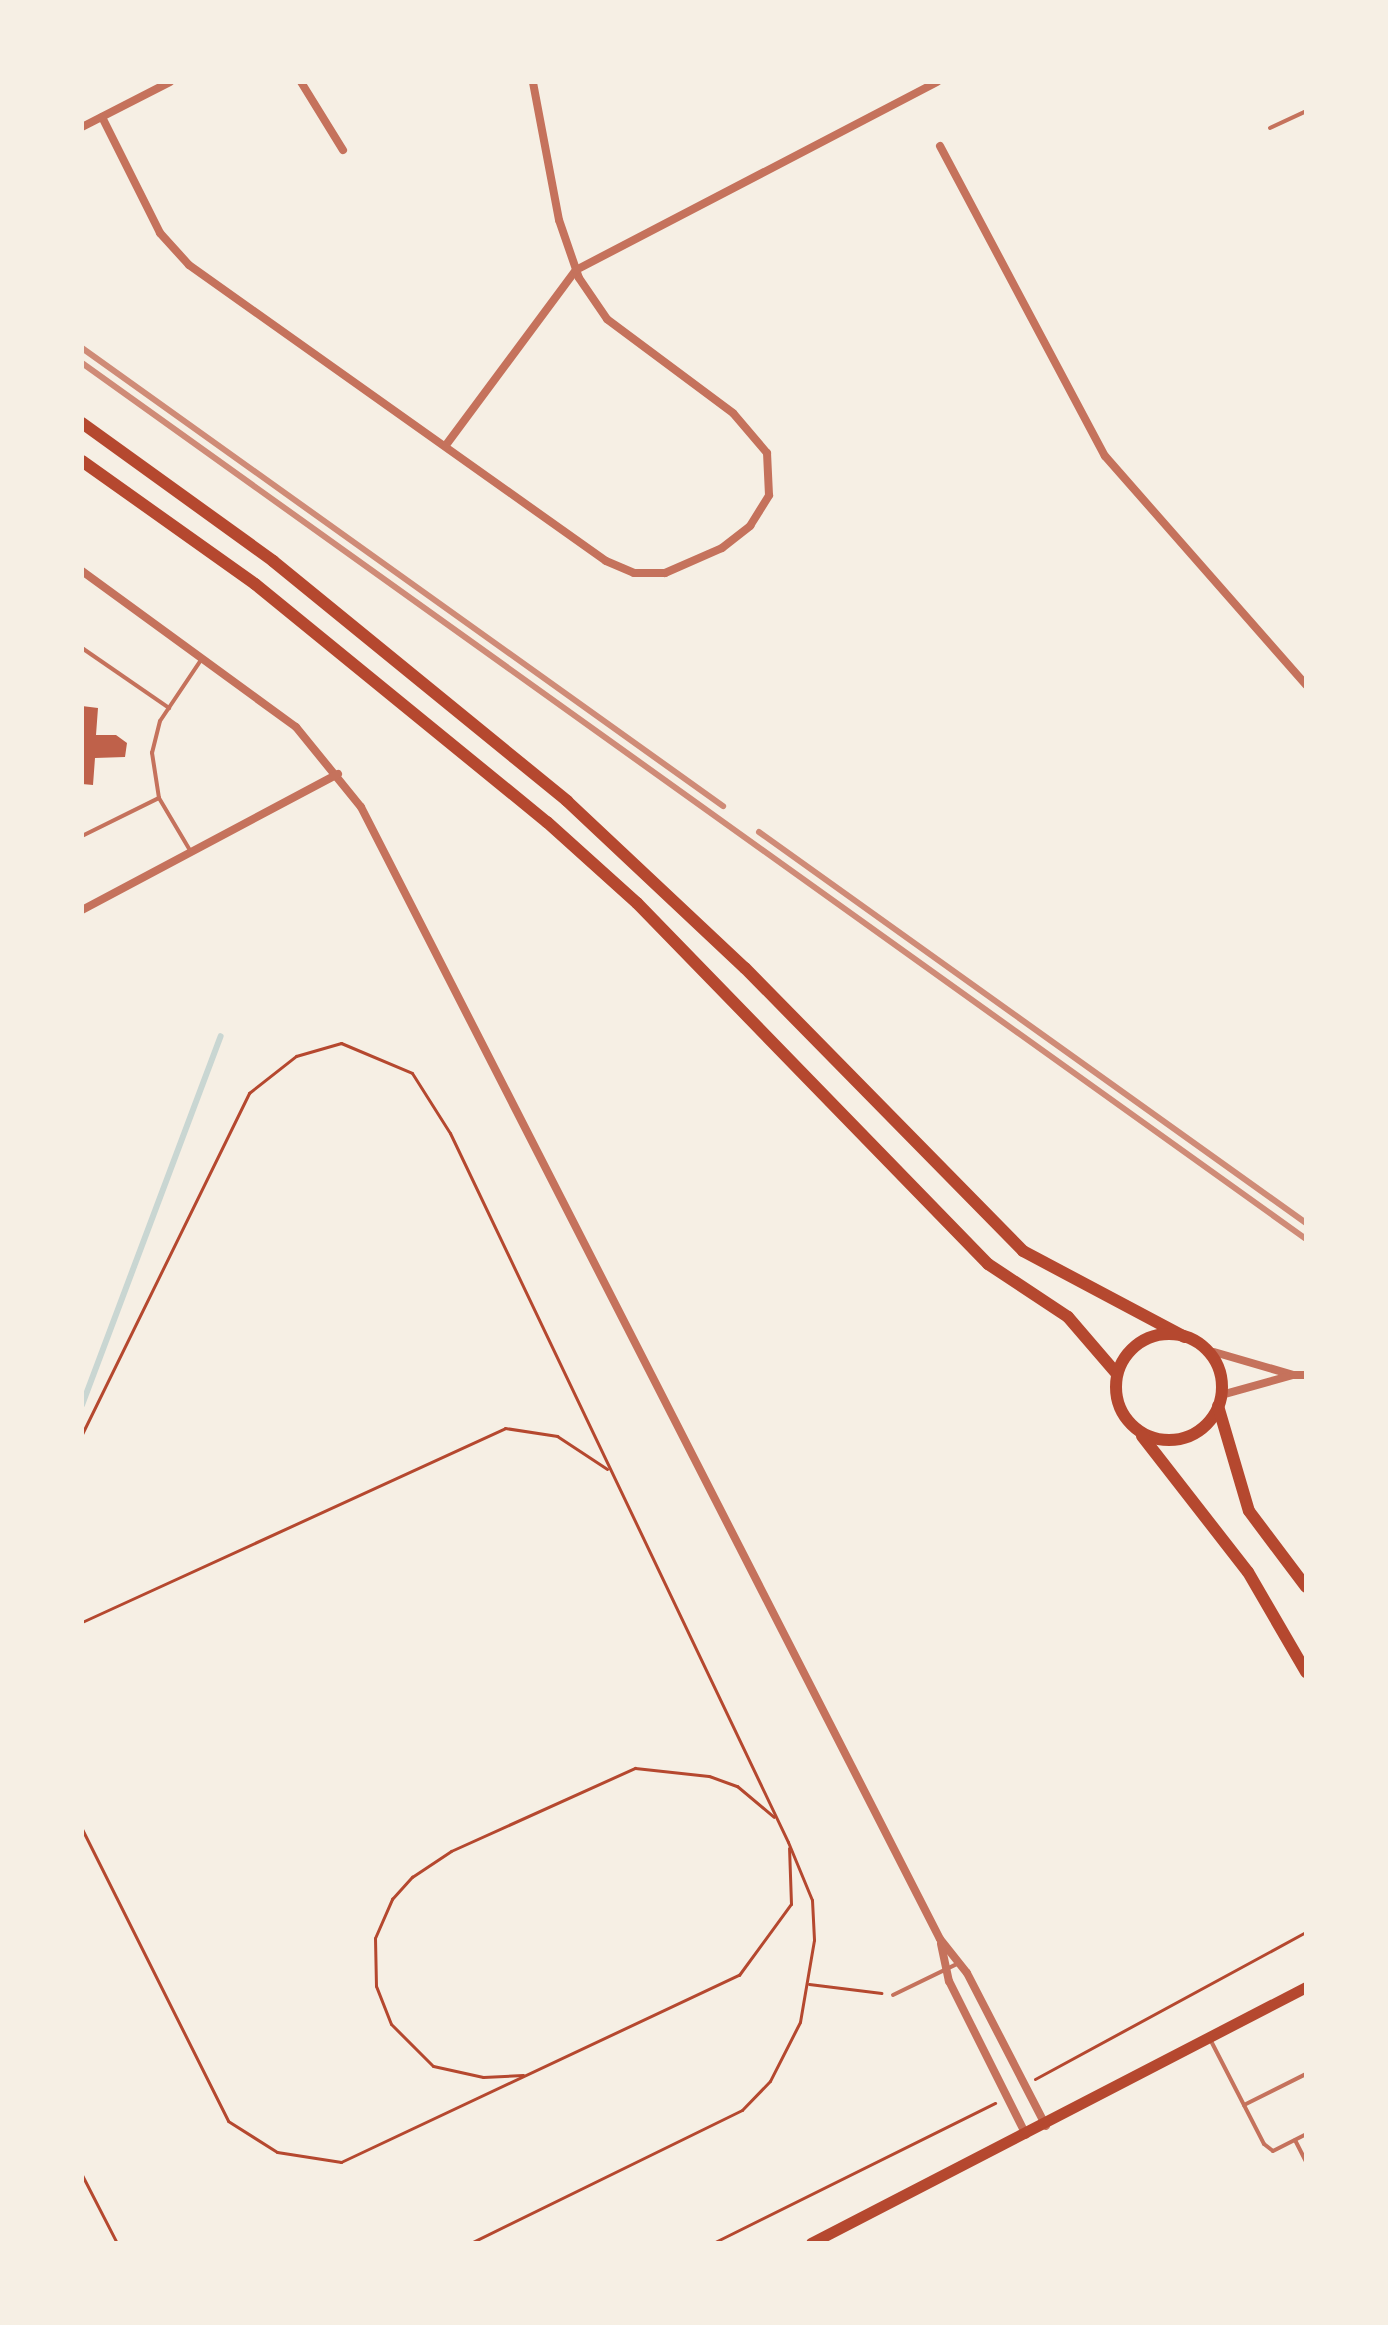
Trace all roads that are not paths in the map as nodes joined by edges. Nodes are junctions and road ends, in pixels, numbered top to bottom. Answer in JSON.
{"nodes":[{"id":1,"x":170,"y":82,"type":"edge"},
{"id":2,"x":301,"y":82,"type":"edge"},
{"id":3,"x":533,"y":82,"type":"edge"},
{"id":4,"x":937,"y":82,"type":"edge"},
{"id":5,"x":1306,"y":111,"type":"edge"},
{"id":6,"x":102,"y":117,"type":"junction"},
{"id":7,"x":82,"y":127,"type":"edge"},
{"id":8,"x":1270,"y":128,"type":"dead end"},
{"id":9,"x":940,"y":146,"type":"dead end"},
{"id":10,"x":343,"y":150,"type":"dead end"},
{"id":11,"x":576,"y":270,"type":"junction"},
{"id":12,"x":82,"y":423,"type":"edge"},
{"id":13,"x":446,"y":445,"type":"junction"},
{"id":14,"x":82,"y":461,"type":"edge"},
{"id":15,"x":82,"y":571,"type":"edge"},
{"id":16,"x":82,"y":648,"type":"edge"},
{"id":17,"x":203,"y":657,"type":"junction"},
{"id":18,"x":1306,"y":685,"type":"edge"},
{"id":19,"x":169,"y":708,"type":"junction"},
{"id":20,"x":338,"y":774,"type":"junction"},
{"id":21,"x":159,"y":798,"type":"junction"},
{"id":22,"x":82,"y":836,"type":"edge"},
{"id":23,"x":192,"y":854,"type":"junction"},
{"id":24,"x":82,"y":910,"type":"edge"},
{"id":25,"x":1185,"y":1337,"type":"junction"},
{"id":26,"x":1214,"y":1352,"type":"junction"},
{"id":27,"x":1117,"y":1374,"type":"junction"},
{"id":28,"x":1293,"y":1375,"type":"junction"},
{"id":29,"x":1306,"y":1375,"type":"edge"},
{"id":30,"x":1220,"y":1400,"type":"junction"},
{"id":31,"x":1138,"y":1431,"type":"junction"},
{"id":32,"x":1306,"y":1587,"type":"edge"},
{"id":33,"x":1306,"y":1672,"type":"edge"},
{"id":34,"x":940,"y":1939,"type":"junction"},
{"id":35,"x":959,"y":1963,"type":"junction"},
{"id":36,"x":946,"y":1969,"type":"junction"},
{"id":37,"x":1306,"y":1987,"type":"edge"},
{"id":38,"x":893,"y":1995,"type":"road end"},
{"id":39,"x":1208,"y":2036,"type":"junction"},
{"id":40,"x":1306,"y":2074,"type":"edge"},
{"id":41,"x":1244,"y":2105,"type":"junction"},
{"id":42,"x":1046,"y":2126,"type":"junction"},
{"id":43,"x":1306,"y":2134,"type":"edge"},
{"id":44,"x":1026,"y":2135,"type":"junction"},
{"id":45,"x":1295,"y":2140,"type":"junction"},
{"id":46,"x":1306,"y":2162,"type":"edge"},
{"id":47,"x":811,"y":2243,"type":"edge"}],
"edges":[{"from":1,"to":6,"type":"street"},
{"from":2,"to":10,"type":"street"},
{"from":3,"to":11,"type":"street"},
{"from":4,"to":11,"type":"street"},
{"from":5,"to":8,"type":"lane"},
{"from":6,"to":7,"type":"street"},
{"from":6,"to":13,"type":"street"},
{"from":9,"to":18,"type":"street"},
{"from":11,"to":13,"type":"street"},
{"from":11,"to":13,"type":"street"},
{"from":12,"to":25,"type":"main road"},
{"from":14,"to":27,"type":"main road"},
{"from":15,"to":17,"type":"street"},
{"from":16,"to":19,"type":"lane"},
{"from":17,"to":19,"type":"lane"},
{"from":17,"to":20,"type":"street"},
{"from":19,"to":21,"type":"lane"},
{"from":20,"to":23,"type":"street"},
{"from":20,"to":34,"type":"street"},
{"from":21,"to":22,"type":"lane"},
{"from":21,"to":23,"type":"lane"},
{"from":23,"to":24,"type":"street"},
{"from":25,"to":26,"type":"main road"},
{"from":25,"to":27,"type":"main road"},
{"from":26,"to":28,"type":"street"},
{"from":26,"to":30,"type":"main road"},
{"from":27,"to":31,"type":"main road"},
{"from":28,"to":29,"type":"street"},
{"from":28,"to":30,"type":"street"},
{"from":30,"to":31,"type":"main road"},
{"from":30,"to":32,"type":"main road"},
{"from":31,"to":33,"type":"main road"},
{"from":34,"to":35,"type":"street"},
{"from":34,"to":36,"type":"street"},
{"from":35,"to":36,"type":"lane"},
{"from":35,"to":42,"type":"street"},
{"from":36,"to":38,"type":"lane"},
{"from":36,"to":44,"type":"street"},
{"from":37,"to":39,"type":"main road"},
{"from":39,"to":41,"type":"lane"},
{"from":39,"to":42,"type":"main road"},
{"from":40,"to":41,"type":"lane"},
{"from":41,"to":45,"type":"lane"},
{"from":42,"to":44,"type":"main road"},
{"from":43,"to":45,"type":"lane"},
{"from":44,"to":47,"type":"main road"},
{"from":45,"to":46,"type":"lane"}]}
